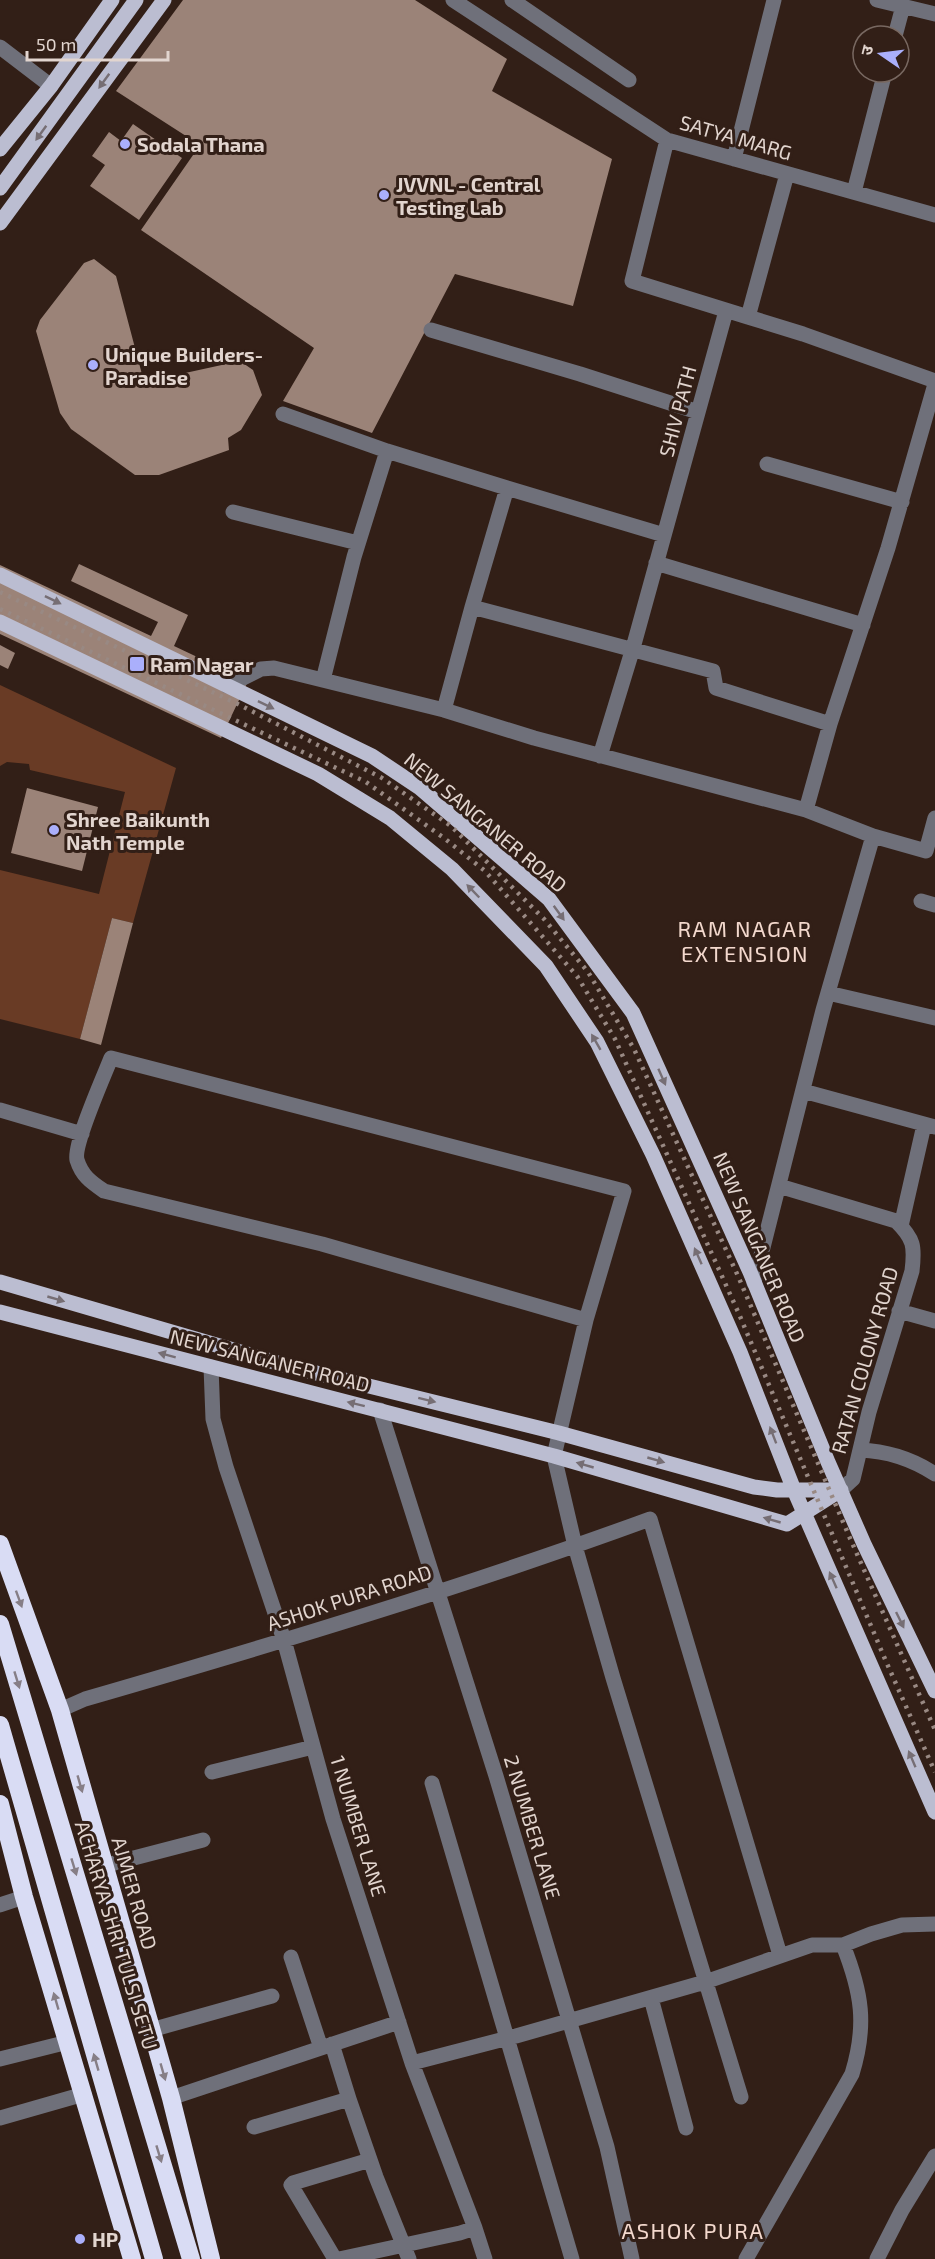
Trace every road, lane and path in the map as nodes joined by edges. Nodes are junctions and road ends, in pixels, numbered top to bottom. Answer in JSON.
{"nodes":[{"id":1,"x":112,"y":0,"type":"edge"},
{"id":2,"x":136,"y":0,"type":"edge"},
{"id":3,"x":164,"y":0,"type":"edge"},
{"id":4,"x":453,"y":0,"type":"edge"},
{"id":5,"x":512,"y":0,"type":"edge"},
{"id":6,"x":774,"y":0,"type":"edge"},
{"id":7,"x":877,"y":0,"type":"edge"},
{"id":8,"x":903,"y":6,"type":"junction"},
{"id":9,"x":935,"y":14,"type":"edge"},
{"id":10,"x":898,"y":24,"type":"edge"},
{"id":11,"x":0,"y":47,"type":"edge"},
{"id":12,"x":629,"y":80,"type":"dead end"},
{"id":13,"x":882,"y":84,"type":"edge"},
{"id":14,"x":51,"y":86,"type":"junction"},
{"id":15,"x":667,"y":140,"type":"junction"},
{"id":16,"x":0,"y":149,"type":"edge"},
{"id":17,"x":734,"y":159,"type":"junction"},
{"id":18,"x":787,"y":174,"type":"junction"},
{"id":19,"x":0,"y":188,"type":"edge"},
{"id":20,"x":854,"y":192,"type":"junction"},
{"id":21,"x":935,"y":215,"type":"edge"},
{"id":22,"x":0,"y":223,"type":"edge"},
{"id":23,"x":726,"y":311,"type":"junction"},
{"id":24,"x":748,"y":317,"type":"junction"},
{"id":25,"x":430,"y":330,"type":"dead end"},
{"id":26,"x":935,"y":383,"type":"edge"},
{"id":27,"x":698,"y":412,"type":"junction"},
{"id":28,"x":283,"y":414,"type":"dead end"},
{"id":29,"x":929,"y":426,"type":"edge"},
{"id":30,"x":387,"y":451,"type":"junction"},
{"id":31,"x":767,"y":464,"type":"dead end"},
{"id":32,"x":507,"y":488,"type":"junction"},
{"id":33,"x":902,"y":502,"type":"junction"},
{"id":34,"x":233,"y":512,"type":"dead end"},
{"id":35,"x":664,"y":535,"type":"junction"},
{"id":36,"x":358,"y":543,"type":"junction"},
{"id":37,"x":656,"y":563,"type":"junction"},
{"id":38,"x":0,"y":575,"type":"edge"},
{"id":39,"x":472,"y":607,"type":"junction"},
{"id":40,"x":0,"y":622,"type":"edge"},
{"id":41,"x":863,"y":625,"type":"junction"},
{"id":42,"x":633,"y":648,"type":"junction"},
{"id":43,"x":323,"y":680,"type":"junction"},
{"id":44,"x":227,"y":686,"type":"junction"},
{"id":45,"x":444,"y":710,"type":"junction"},
{"id":46,"x":831,"y":724,"type":"junction"},
{"id":47,"x":600,"y":756,"type":"junction"},
{"id":48,"x":806,"y":810,"type":"junction"},
{"id":49,"x":935,"y":818,"type":"edge"},
{"id":50,"x":873,"y":836,"type":"junction"},
{"id":51,"x":828,"y":993,"type":"junction"},
{"id":52,"x":935,"y":1018,"type":"edge"},
{"id":53,"x":803,"y":1091,"type":"junction"},
{"id":54,"x":0,"y":1110,"type":"edge"},
{"id":55,"x":929,"y":1126,"type":"edge"},
{"id":56,"x":82,"y":1134,"type":"junction"},
{"id":57,"x":779,"y":1186,"type":"junction"},
{"id":58,"x":901,"y":1226,"type":"junction"},
{"id":59,"x":0,"y":1282,"type":"edge"},
{"id":60,"x":754,"y":1283,"type":"junction"},
{"id":61,"x":899,"y":1311,"type":"junction"},
{"id":62,"x":0,"y":1312,"type":"edge"},
{"id":63,"x":586,"y":1320,"type":"junction"},
{"id":64,"x":935,"y":1321,"type":"edge"},
{"id":65,"x":211,"y":1367,"type":"junction"},
{"id":66,"x":380,"y":1410,"type":"junction"},
{"id":67,"x":559,"y":1433,"type":"junction"},
{"id":68,"x":860,"y":1450,"type":"junction"},
{"id":69,"x":554,"y":1456,"type":"junction"},
{"id":70,"x":935,"y":1474,"type":"edge"},
{"id":71,"x":794,"y":1490,"type":"junction"},
{"id":72,"x":842,"y":1490,"type":"junction"},
{"id":73,"x":804,"y":1514,"type":"junction"},
{"id":74,"x":0,"y":1544,"type":"edge"},
{"id":75,"x":575,"y":1546,"type":"junction"},
{"id":76,"x":437,"y":1591,"type":"junction"},
{"id":77,"x":0,"y":1624,"type":"edge"},
{"id":78,"x":284,"y":1640,"type":"junction"},
{"id":79,"x":935,"y":1691,"type":"edge"},
{"id":80,"x":60,"y":1710,"type":"junction"},
{"id":81,"x":0,"y":1725,"type":"edge"},
{"id":82,"x":313,"y":1747,"type":"junction"},
{"id":83,"x":212,"y":1772,"type":"dead end"},
{"id":84,"x":432,"y":1783,"type":"dead end"},
{"id":85,"x":0,"y":1804,"type":"edge"},
{"id":86,"x":935,"y":1812,"type":"edge"},
{"id":87,"x":203,"y":1840,"type":"dead end"},
{"id":88,"x":103,"y":1866,"type":"junction"},
{"id":89,"x":24,"y":1897,"type":"junction"},
{"id":90,"x":0,"y":1905,"type":"edge"},
{"id":91,"x":935,"y":1924,"type":"edge"},
{"id":92,"x":843,"y":1945,"type":"junction"},
{"id":93,"x":780,"y":1955,"type":"junction"},
{"id":94,"x":291,"y":1957,"type":"dead end"},
{"id":95,"x":705,"y":1982,"type":"junction"},
{"id":96,"x":272,"y":1996,"type":"dead end"},
{"id":97,"x":651,"y":1998,"type":"junction"},
{"id":98,"x":568,"y":2021,"type":"junction"},
{"id":99,"x":399,"y":2022,"type":"junction"},
{"id":100,"x":151,"y":2030,"type":"junction"},
{"id":101,"x":506,"y":2039,"type":"junction"},
{"id":102,"x":68,"y":2042,"type":"junction"},
{"id":103,"x":326,"y":2046,"type":"junction"},
{"id":104,"x":0,"y":2059,"type":"edge"},
{"id":105,"x":411,"y":2063,"type":"junction"},
{"id":106,"x":84,"y":2094,"type":"junction"},
{"id":107,"x":741,"y":2097,"type":"dead end"},
{"id":108,"x":171,"y":2098,"type":"junction"},
{"id":109,"x":350,"y":2099,"type":"junction"},
{"id":110,"x":0,"y":2118,"type":"edge"},
{"id":111,"x":254,"y":2127,"type":"dead end"},
{"id":112,"x":686,"y":2128,"type":"dead end"},
{"id":113,"x":935,"y":2156,"type":"edge"},
{"id":114,"x":370,"y":2160,"type":"junction"},
{"id":115,"x":475,"y":2228,"type":"junction"},
{"id":116,"x":406,"y":2252,"type":"edge"},
{"id":117,"x":132,"y":2259,"type":"edge"},
{"id":118,"x":154,"y":2259,"type":"edge"},
{"id":119,"x":190,"y":2259,"type":"edge"},
{"id":120,"x":211,"y":2259,"type":"edge"},
{"id":121,"x":337,"y":2259,"type":"edge"},
{"id":122,"x":485,"y":2259,"type":"edge"},
{"id":123,"x":572,"y":2259,"type":"edge"},
{"id":124,"x":632,"y":2259,"type":"edge"},
{"id":125,"x":746,"y":2259,"type":"edge"},
{"id":126,"x":877,"y":2259,"type":"edge"}],
"edges":[{"from":1,"to":14,"type":"main road"},
{"from":2,"to":19,"type":"main road","one_way":true},
{"from":3,"to":22,"type":"main road","one_way":true},
{"from":4,"to":15,"type":"street","name":"SATYA MARG"},
{"from":5,"to":12,"type":"street"},
{"from":6,"to":17,"type":"street"},
{"from":7,"to":8,"type":"street"},
{"from":8,"to":9,"type":"street"},
{"from":8,"to":10,"type":"street"},
{"from":11,"to":14,"type":"street"},
{"from":13,"to":20,"type":"street"},
{"from":14,"to":16,"type":"main road"},
{"from":15,"to":17,"type":"street","name":"SATYA MARG"},
{"from":15,"to":23,"type":"street"},
{"from":17,"to":18,"type":"street","name":"SATYA MARG"},
{"from":18,"to":20,"type":"street","name":"SATYA MARG"},
{"from":18,"to":24,"type":"street"},
{"from":20,"to":21,"type":"street","name":"SATYA MARG"},
{"from":23,"to":24,"type":"street"},
{"from":23,"to":27,"type":"street","name":"SHIV PATH"},
{"from":24,"to":26,"type":"street"},
{"from":25,"to":27,"type":"street"},
{"from":26,"to":29,"type":"street"},
{"from":27,"to":35,"type":"street","name":"SHIV PATH"},
{"from":28,"to":30,"type":"street"},
{"from":29,"to":33,"type":"street"},
{"from":30,"to":32,"type":"street"},
{"from":30,"to":36,"type":"street"},
{"from":31,"to":33,"type":"street"},
{"from":32,"to":35,"type":"street"},
{"from":32,"to":39,"type":"street"},
{"from":33,"to":41,"type":"street"},
{"from":34,"to":36,"type":"street"},
{"from":35,"to":37,"type":"street","name":"SHIV PATH"},
{"from":36,"to":43,"type":"street"},
{"from":37,"to":41,"type":"street"},
{"from":37,"to":42,"type":"street","name":"SHIV PATH"},
{"from":38,"to":44,"type":"main road","name":"NEW SANGANER ROAD","one_way":true},
{"from":39,"to":42,"type":"street"},
{"from":39,"to":45,"type":"street"},
{"from":71,"to":40,"type":"main road","one_way":true},
{"from":41,"to":46,"type":"street"},
{"from":42,"to":46,"type":"street"},
{"from":42,"to":47,"type":"street","name":"SHIV PATH"},
{"from":43,"to":44,"type":"street"},
{"from":43,"to":45,"type":"street"},
{"from":44,"to":60,"type":"main road","name":"NEW SANGANER ROAD","one_way":true},
{"from":45,"to":47,"type":"street"},
{"from":46,"to":48,"type":"street"},
{"from":47,"to":48,"type":"street"},
{"from":48,"to":50,"type":"street"},
{"from":49,"to":50,"type":"street"},
{"from":50,"to":51,"type":"street"},
{"from":51,"to":52,"type":"street"},
{"from":51,"to":53,"type":"street"},
{"from":53,"to":55,"type":"street"},
{"from":53,"to":57,"type":"street"},
{"from":54,"to":56,"type":"street"},
{"from":55,"to":58,"type":"street"},
{"from":56,"to":63,"type":"street"},
{"from":56,"to":63,"type":"street"},
{"from":57,"to":58,"type":"street"},
{"from":57,"to":60,"type":"street"},
{"from":58,"to":61,"type":"street","name":"RATAN COLONY ROAD"},
{"from":59,"to":67,"type":"main road","name":"NEW SANGANER ROAD","one_way":true},
{"from":60,"to":72,"type":"main road","name":"NEW SANGANER ROAD"},
{"from":61,"to":64,"type":"street"},
{"from":61,"to":68,"type":"street","name":"RATAN COLONY ROAD"},
{"from":65,"to":62,"type":"main road","name":"NEW SANGANER ROAD","one_way":true},
{"from":63,"to":67,"type":"street"},
{"from":66,"to":65,"type":"main road","name":"NEW SANGANER ROAD","one_way":true},
{"from":65,"to":78,"type":"street","name":"1 NUMBER LANE"},
{"from":66,"to":69,"type":"main road","name":"NEW SANGANER ROAD"},
{"from":66,"to":76,"type":"street","name":"2 NUMBER LANE"},
{"from":67,"to":69,"type":"street"},
{"from":67,"to":71,"type":"main road","name":"NEW SANGANER ROAD","one_way":true},
{"from":68,"to":70,"type":"street"},
{"from":68,"to":72,"type":"street","name":"RATAN COLONY ROAD"},
{"from":73,"to":69,"type":"main road","name":"NEW SANGANER ROAD","one_way":true},
{"from":69,"to":75,"type":"street"},
{"from":71,"to":72,"type":"main road","name":"NEW SANGANER ROAD"},
{"from":71,"to":73,"type":"main road"},
{"from":72,"to":73,"type":"main road","name":"NEW SANGANER ROAD"},
{"from":72,"to":79,"type":"main road","name":"NEW SANGANER ROAD","one_way":true},
{"from":86,"to":73,"type":"main road","one_way":true},
{"from":74,"to":80,"type":"highway","name":"AJMER ROAD","one_way":true},
{"from":75,"to":76,"type":"street","name":"ASHOK PURA ROAD"},
{"from":75,"to":93,"type":"street","name":"ASHOK PURA ROAD"},
{"from":75,"to":95,"type":"street"},
{"from":76,"to":78,"type":"street","name":"ASHOK PURA ROAD"},
{"from":76,"to":98,"type":"street","name":"2 NUMBER LANE"},
{"from":77,"to":119,"type":"highway","name":"ACHARYA SHRI TULSI SETU","one_way":true},
{"from":78,"to":80,"type":"street","name":"ASHOK PURA ROAD"},
{"from":78,"to":82,"type":"street","name":"1 NUMBER LANE"},
{"from":80,"to":88,"type":"highway","name":"AJMER ROAD","one_way":true},
{"from":118,"to":81,"type":"highway","one_way":true},
{"from":82,"to":83,"type":"street"},
{"from":82,"to":99,"type":"street","name":"1 NUMBER LANE"},
{"from":84,"to":101,"type":"street"},
{"from":85,"to":89,"type":"highway"},
{"from":87,"to":88,"type":"street"},
{"from":88,"to":100,"type":"highway","name":"AJMER ROAD"},
{"from":89,"to":90,"type":"street"},
{"from":102,"to":89,"type":"highway","one_way":true},
{"from":91,"to":92,"type":"street"},
{"from":92,"to":93,"type":"street"},
{"from":92,"to":125,"type":"street"},
{"from":93,"to":95,"type":"street"},
{"from":94,"to":103,"type":"street"},
{"from":95,"to":97,"type":"street"},
{"from":95,"to":107,"type":"street"},
{"from":96,"to":100,"type":"street"},
{"from":97,"to":98,"type":"street"},
{"from":97,"to":112,"type":"street"},
{"from":98,"to":101,"type":"street"},
{"from":98,"to":124,"type":"street","name":"2 NUMBER LANE"},
{"from":99,"to":103,"type":"street"},
{"from":99,"to":105,"type":"street","name":"1 NUMBER LANE"},
{"from":100,"to":108,"type":"highway","name":"AJMER ROAD","one_way":true},
{"from":101,"to":105,"type":"street"},
{"from":101,"to":123,"type":"street"},
{"from":102,"to":104,"type":"street"},
{"from":102,"to":106,"type":"highway"},
{"from":103,"to":108,"type":"street"},
{"from":103,"to":109,"type":"street"},
{"from":105,"to":115,"type":"street"},
{"from":106,"to":110,"type":"street"},
{"from":106,"to":117,"type":"highway"},
{"from":108,"to":120,"type":"highway","name":"AJMER ROAD"},
{"from":109,"to":111,"type":"street"},
{"from":109,"to":114,"type":"street"},
{"from":113,"to":126,"type":"street"},
{"from":114,"to":116,"type":"street"},
{"from":114,"to":121,"type":"street"},
{"from":115,"to":116,"type":"street"},
{"from":115,"to":122,"type":"street"},
{"from":116,"to":121,"type":"street"}]}
